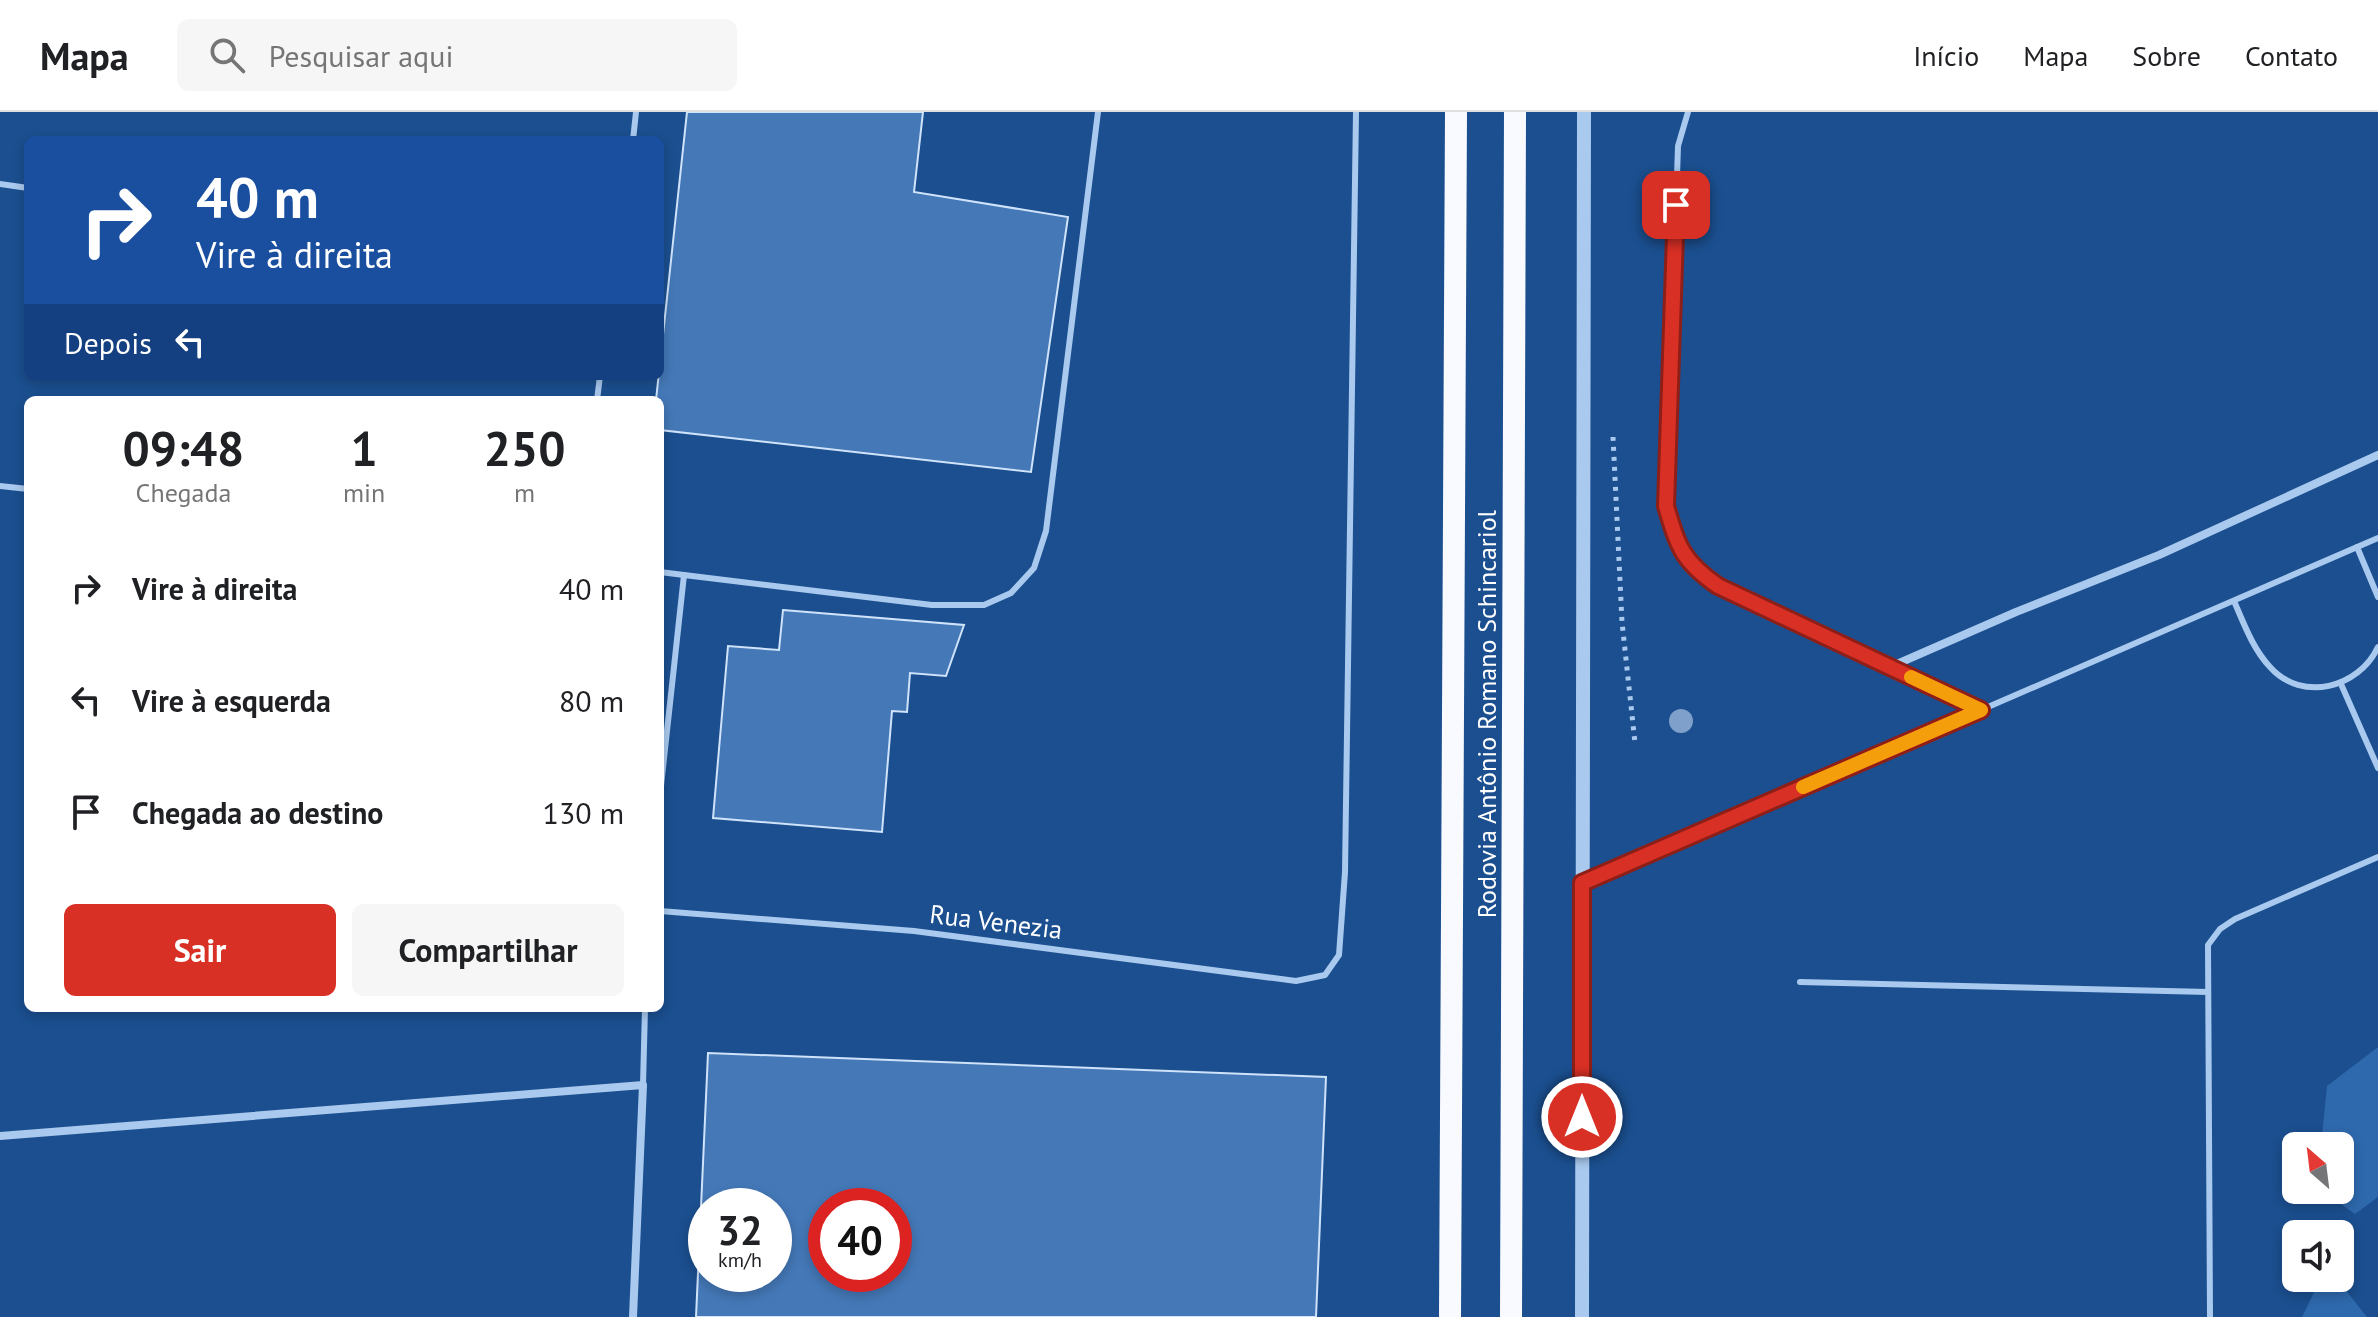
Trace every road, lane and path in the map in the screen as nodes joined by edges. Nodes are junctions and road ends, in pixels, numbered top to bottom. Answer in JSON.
{"nodes":[{"id":1,"x":636,"y":112,"type":"edge"},
{"id":2,"x":1098,"y":112,"type":"edge"},
{"id":3,"x":1356,"y":112,"type":"edge"},
{"id":4,"x":1456,"y":112,"type":"edge"},
{"id":5,"x":1515,"y":112,"type":"edge"},
{"id":6,"x":1584,"y":112,"type":"edge"},
{"id":7,"x":1688,"y":112,"type":"edge"},
{"id":8,"x":633,"y":136,"type":"edge"},
{"id":9,"x":0,"y":184,"type":"edge"},
{"id":10,"x":24,"y":187,"type":"edge"},
{"id":11,"x":1613,"y":437,"type":"dead end"},
{"id":12,"x":2378,"y":455,"type":"edge"},
{"id":13,"x":0,"y":486,"type":"edge"},
{"id":14,"x":24,"y":489,"type":"edge"},
{"id":15,"x":2378,"y":538,"type":"edge"},
{"id":16,"x":2357,"y":547,"type":"junction"},
{"id":17,"x":664,"y":572,"type":"edge"},
{"id":18,"x":684,"y":575,"type":"junction"},
{"id":19,"x":2378,"y":597,"type":"edge"},
{"id":20,"x":2234,"y":601,"type":"junction"},
{"id":21,"x":2378,"y":647,"type":"edge"},
{"id":22,"x":1890,"y":667,"type":"junction"},
{"id":23,"x":2341,"y":684,"type":"junction"},
{"id":24,"x":1981,"y":710,"type":"junction"},
{"id":25,"x":1635,"y":743,"type":"dead end"},
{"id":26,"x":664,"y":758,"type":"edge"},
{"id":27,"x":2378,"y":768,"type":"edge"},
{"id":28,"x":2378,"y":857,"type":"edge"},
{"id":29,"x":1582,"y":883,"type":"junction"},
{"id":30,"x":664,"y":911,"type":"edge"},
{"id":31,"x":1800,"y":982,"type":"dead end"},
{"id":32,"x":2208,"y":992,"type":"junction"},
{"id":33,"x":645,"y":1012,"type":"edge"},
{"id":34,"x":643,"y":1085,"type":"junction"},
{"id":35,"x":0,"y":1136,"type":"edge"},
{"id":36,"x":633,"y":1317,"type":"edge"},
{"id":37,"x":1450,"y":1317,"type":"edge"},
{"id":38,"x":1511,"y":1317,"type":"edge"},
{"id":39,"x":1582,"y":1317,"type":"edge"},
{"id":40,"x":2210,"y":1317,"type":"edge"}],
"edges":[{"from":1,"to":8,"type":"lane"},
{"from":2,"to":18,"type":"lane"},
{"from":3,"to":30,"type":"lane","name":"Rua Venezia"},
{"from":4,"to":37,"type":"highway","name":"Rodovia Antônio Romano Schincariol"},
{"from":5,"to":38,"type":"highway","name":"Rodovia Antônio Romano Schincariol"},
{"from":6,"to":29,"type":"street"},
{"from":7,"to":22,"type":"lane"},
{"from":9,"to":10,"type":"lane"},
{"from":11,"to":25,"type":"path"},
{"from":12,"to":22,"type":"street"},
{"from":13,"to":14,"type":"lane"},
{"from":15,"to":16,"type":"lane"},
{"from":16,"to":19,"type":"lane"},
{"from":16,"to":20,"type":"lane"},
{"from":17,"to":18,"type":"lane"},
{"from":18,"to":26,"type":"lane"},
{"from":20,"to":23,"type":"lane"},
{"from":20,"to":24,"type":"lane"},
{"from":21,"to":23,"type":"lane"},
{"from":22,"to":24,"type":"lane"},
{"from":23,"to":27,"type":"lane"},
{"from":24,"to":29,"type":"lane"},
{"from":28,"to":32,"type":"lane"},
{"from":29,"to":39,"type":"street"},
{"from":31,"to":32,"type":"lane"},
{"from":32,"to":40,"type":"lane"},
{"from":33,"to":34,"type":"lane"},
{"from":34,"to":35,"type":"street"},
{"from":34,"to":36,"type":"street"}]}
